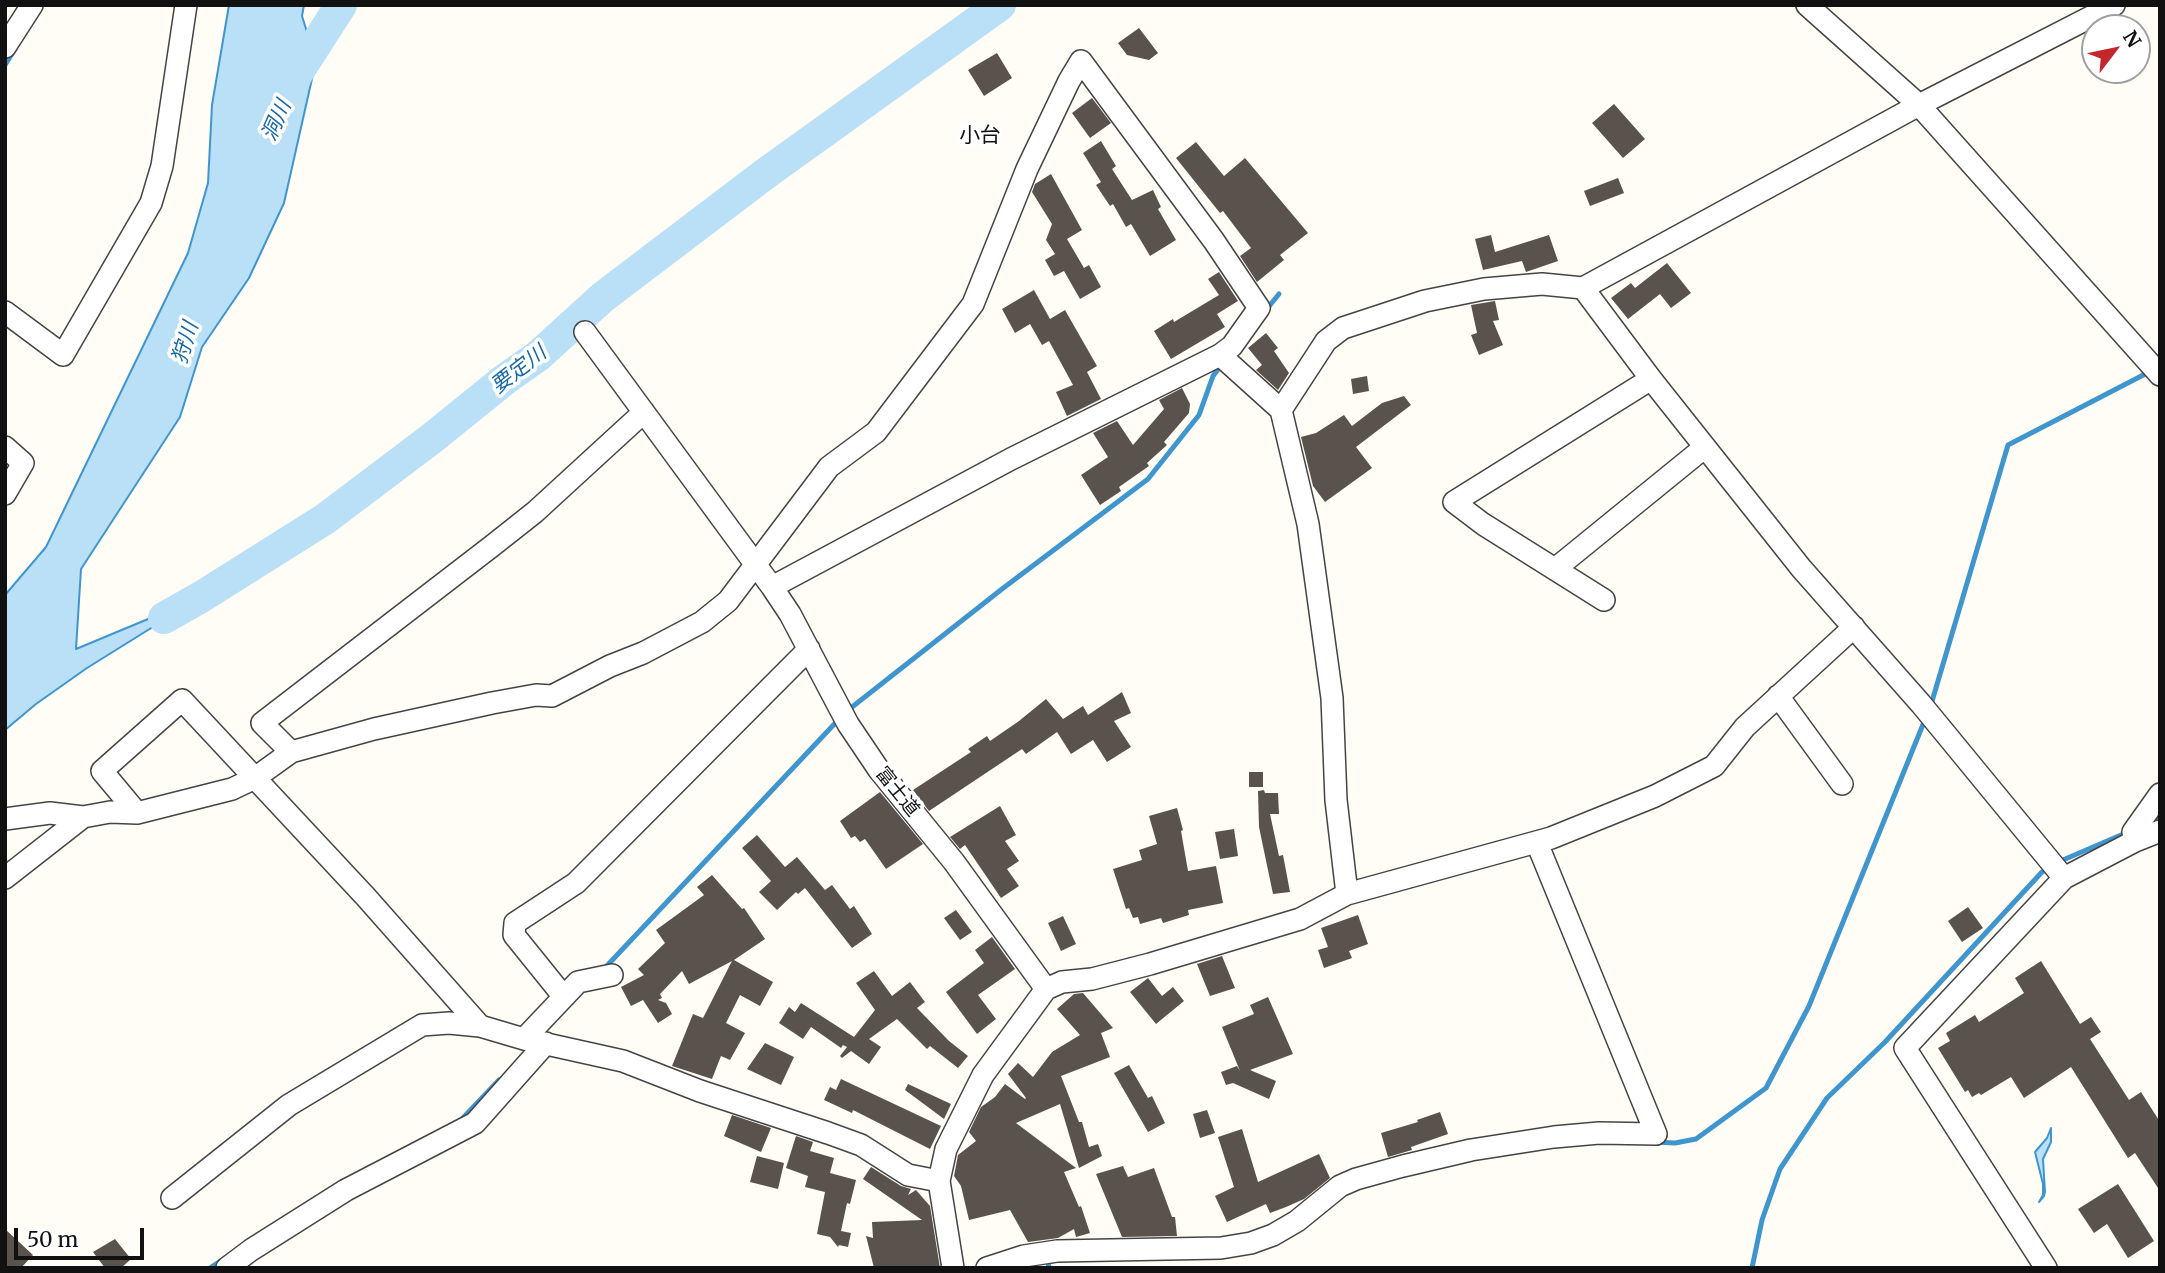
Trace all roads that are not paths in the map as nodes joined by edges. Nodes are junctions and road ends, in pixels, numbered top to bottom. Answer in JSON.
{"nodes":[{"id":1,"x":32,"y":5,"type":"edge"},
{"id":2,"x":186,"y":5,"type":"edge"},
{"id":3,"x":1807,"y":5,"type":"edge"},
{"id":4,"x":2114,"y":5,"type":"edge"},
{"id":5,"x":5,"y":47,"type":"edge"},
{"id":6,"x":1919,"y":105,"type":"junction"},
{"id":7,"x":1583,"y":288,"type":"junction"},
{"id":8,"x":5,"y":312,"type":"edge"},
{"id":9,"x":584,"y":332,"type":"dead end"},
{"id":10,"x":1220,"y":355,"type":"junction"},
{"id":11,"x":2160,"y":375,"type":"edge"},
{"id":12,"x":1651,"y":379,"type":"junction"},
{"id":13,"x":1281,"y":410,"type":"junction"},
{"id":14,"x":644,"y":412,"type":"junction"},
{"id":15,"x":5,"y":447,"type":"edge"},
{"id":16,"x":1704,"y":447,"type":"junction"},
{"id":17,"x":5,"y":494,"type":"edge"},
{"id":18,"x":756,"y":566,"type":"junction"},
{"id":19,"x":1555,"y":569,"type":"junction"},
{"id":20,"x":772,"y":587,"type":"junction"},
{"id":21,"x":1604,"y":600,"type":"dead end"},
{"id":22,"x":1854,"y":627,"type":"junction"},
{"id":23,"x":809,"y":649,"type":"junction"},
{"id":24,"x":1778,"y":696,"type":"junction"},
{"id":25,"x":291,"y":752,"type":"junction"},
{"id":26,"x":255,"y":778,"type":"junction"},
{"id":27,"x":1842,"y":783,"type":"dead end"},
{"id":28,"x":2160,"y":794,"type":"edge"},
{"id":29,"x":138,"y":813,"type":"junction"},
{"id":30,"x":83,"y":817,"type":"junction"},
{"id":31,"x":5,"y":819,"type":"edge"},
{"id":32,"x":2160,"y":831,"type":"edge"},
{"id":33,"x":2135,"y":841,"type":"junction"},
{"id":34,"x":1537,"y":843,"type":"junction"},
{"id":35,"x":5,"y":878,"type":"edge"},
{"id":36,"x":2064,"y":878,"type":"junction"},
{"id":37,"x":1347,"y":894,"type":"junction"},
{"id":38,"x":612,"y":975,"type":"dead end"},
{"id":39,"x":1046,"y":989,"type":"junction"},
{"id":40,"x":564,"y":997,"type":"junction"},
{"id":41,"x":480,"y":1026,"type":"junction"},
{"id":42,"x":524,"y":1040,"type":"junction"},
{"id":43,"x":546,"y":1043,"type":"junction"},
{"id":44,"x":939,"y":1181,"type":"junction"},
{"id":45,"x":172,"y":1198,"type":"dead end"},
{"id":46,"x":227,"y":1268,"type":"edge"},
{"id":47,"x":953,"y":1268,"type":"edge"},
{"id":48,"x":986,"y":1268,"type":"edge"},
{"id":49,"x":2046,"y":1268,"type":"edge"}],
"edges":[{"from":1,"to":5,"type":"street"},
{"from":2,"to":8,"type":"street"},
{"from":3,"to":6,"type":"street"},
{"from":4,"to":6,"type":"street"},
{"from":6,"to":7,"type":"street"},
{"from":6,"to":11,"type":"street"},
{"from":7,"to":12,"type":"street"},
{"from":7,"to":13,"type":"street"},
{"from":9,"to":14,"type":"street","name":"富士道"},
{"from":10,"to":13,"type":"street"},
{"from":10,"to":18,"type":"street"},
{"from":10,"to":20,"type":"street"},
{"from":12,"to":16,"type":"street"},
{"from":12,"to":19,"type":"street"},
{"from":13,"to":37,"type":"street"},
{"from":14,"to":18,"type":"street","name":"富士道"},
{"from":14,"to":25,"type":"street"},
{"from":15,"to":17,"type":"street"},
{"from":16,"to":19,"type":"street"},
{"from":16,"to":22,"type":"street"},
{"from":18,"to":20,"type":"street","name":"富士道"},
{"from":18,"to":25,"type":"street"},
{"from":19,"to":21,"type":"street"},
{"from":20,"to":23,"type":"street","name":"富士道"},
{"from":22,"to":24,"type":"street"},
{"from":22,"to":36,"type":"street"},
{"from":23,"to":39,"type":"street","name":"富士道"},
{"from":23,"to":40,"type":"street"},
{"from":24,"to":27,"type":"street"},
{"from":24,"to":34,"type":"street"},
{"from":25,"to":26,"type":"street"},
{"from":26,"to":29,"type":"street"},
{"from":26,"to":29,"type":"street"},
{"from":26,"to":41,"type":"street"},
{"from":28,"to":33,"type":"street"},
{"from":29,"to":30,"type":"street"},
{"from":30,"to":31,"type":"street"},
{"from":30,"to":35,"type":"street"},
{"from":32,"to":33,"type":"street"},
{"from":33,"to":36,"type":"street"},
{"from":34,"to":37,"type":"street"},
{"from":34,"to":48,"type":"street"},
{"from":36,"to":49,"type":"street"},
{"from":37,"to":39,"type":"street"},
{"from":38,"to":40,"type":"street"},
{"from":39,"to":44,"type":"street"},
{"from":40,"to":42,"type":"street"},
{"from":41,"to":42,"type":"street"},
{"from":41,"to":45,"type":"street"},
{"from":42,"to":43,"type":"street"},
{"from":43,"to":44,"type":"street"},
{"from":43,"to":46,"type":"street"},
{"from":44,"to":47,"type":"street"}]}
